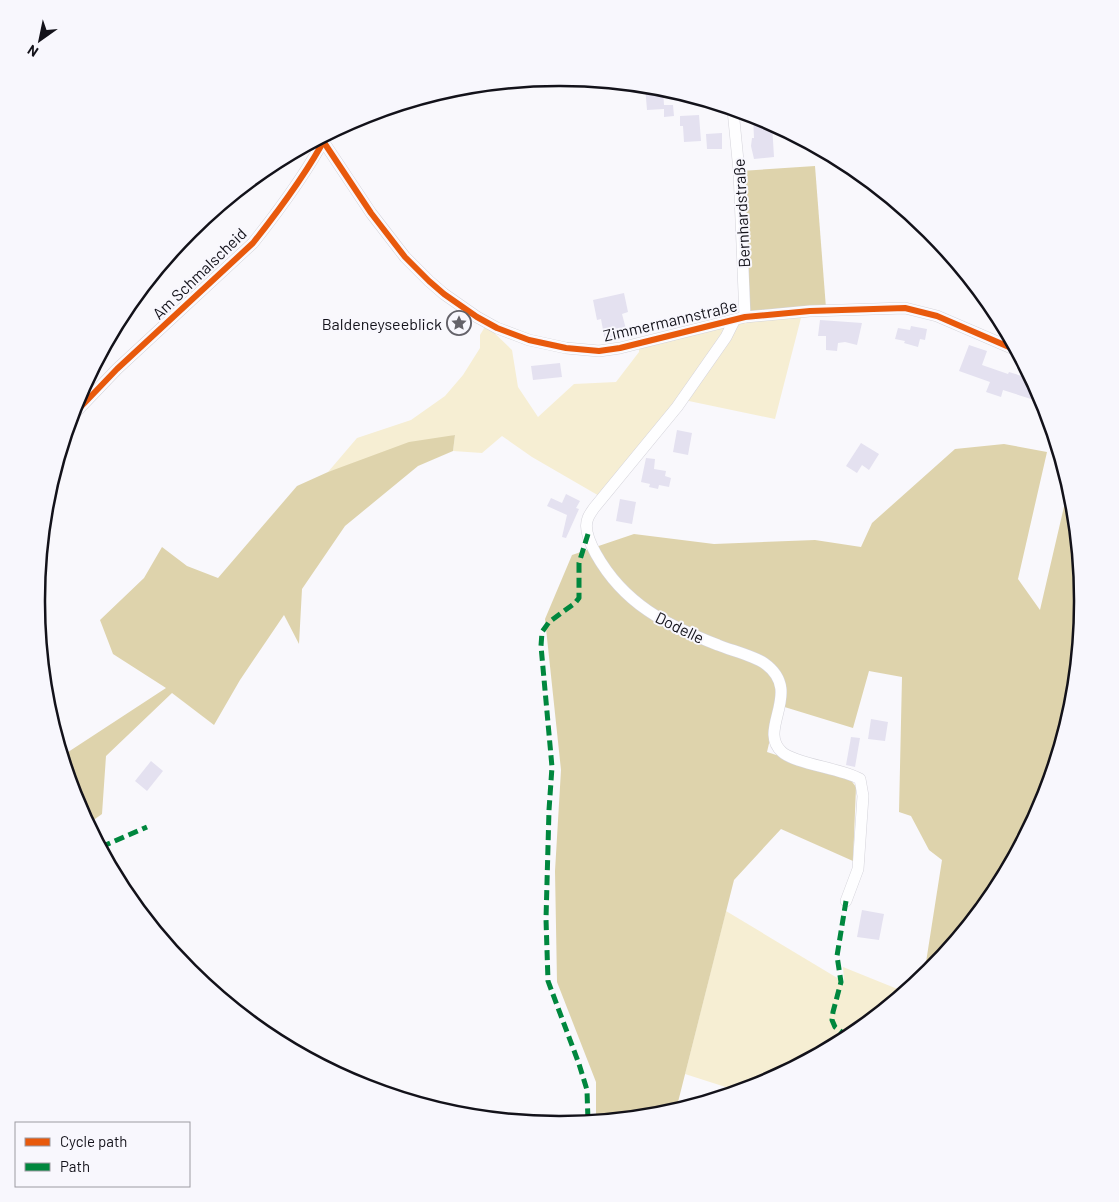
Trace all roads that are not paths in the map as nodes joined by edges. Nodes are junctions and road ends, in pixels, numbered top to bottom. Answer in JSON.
{"nodes":[{"id":1,"x":734,"y":117,"type":"edge"},
{"id":2,"x":327,"y":143,"type":"edge"},
{"id":3,"x":318,"y":147,"type":"edge"},
{"id":4,"x":740,"y":319,"type":"junction"},
{"id":5,"x":1006,"y":346,"type":"edge"},
{"id":6,"x":85,"y":402,"type":"edge"},
{"id":7,"x":846,"y":901,"type":"dead end"}],
"edges":[{"from":1,"to":4,"type":"street","name":"Bernhardstraße"},
{"from":2,"to":4,"type":"street","name":"Zimmermannstraße"},
{"from":3,"to":6,"type":"street","name":"Am Schmalscheid"},
{"from":4,"to":5,"type":"street","name":"Zimmermannstraße"},
{"from":4,"to":7,"type":"street","name":"Dodelle"}]}
